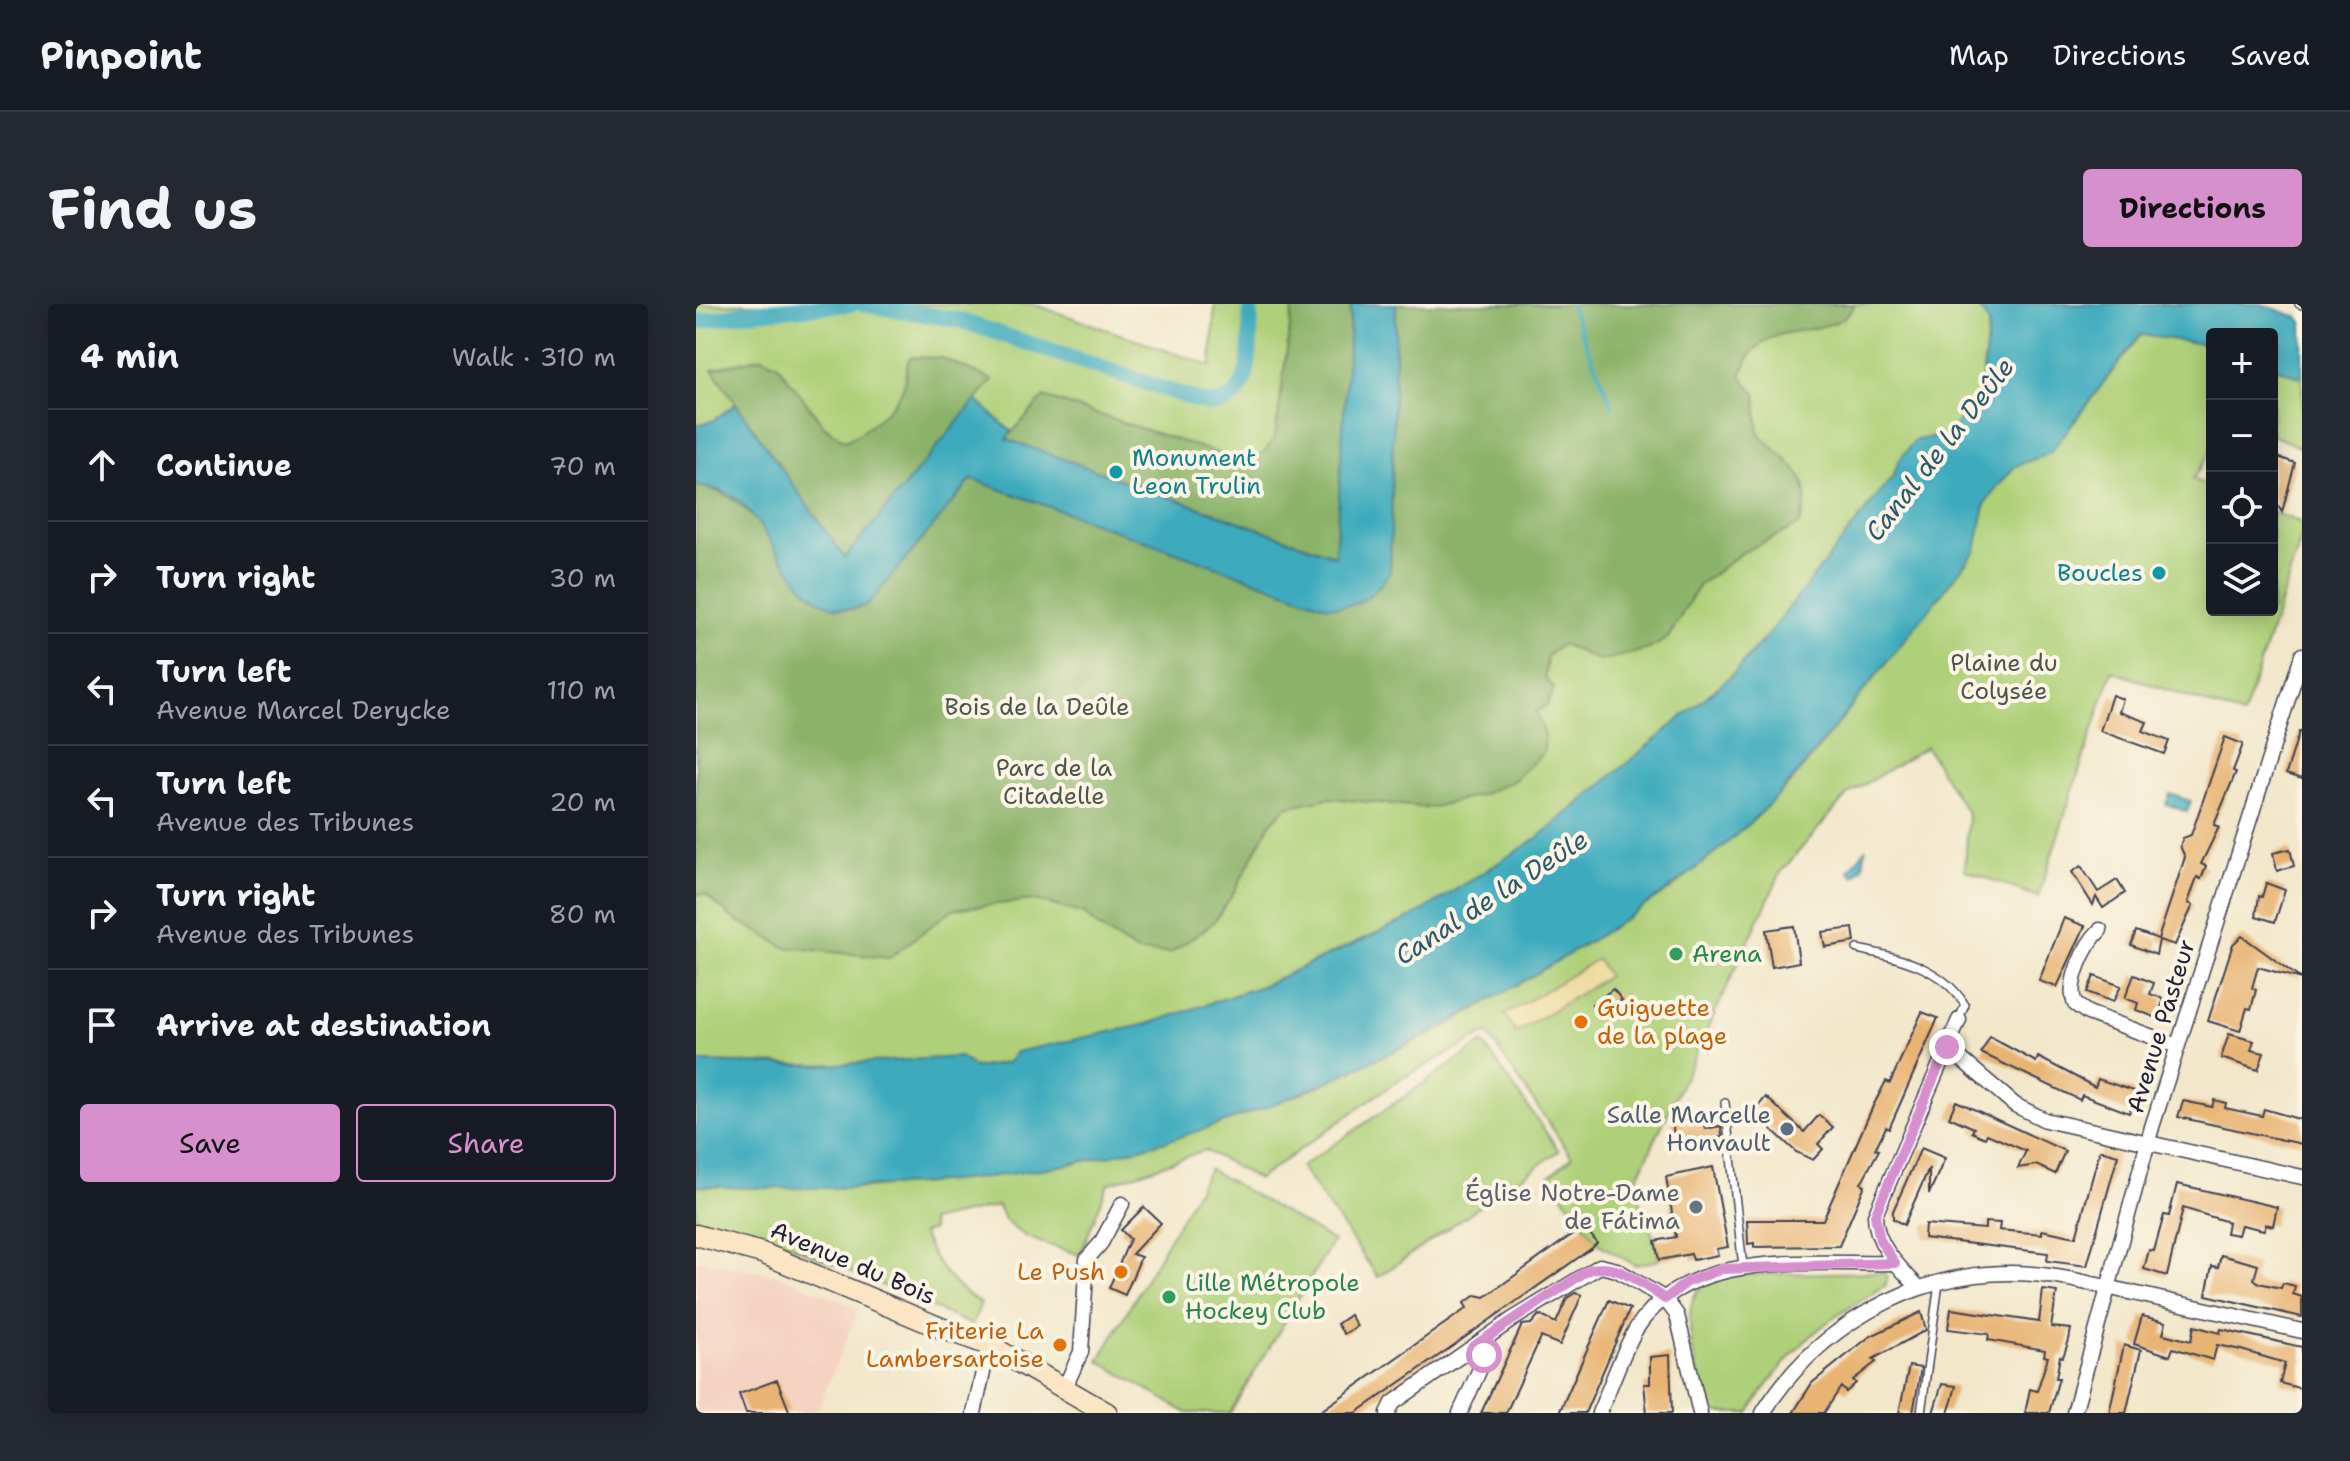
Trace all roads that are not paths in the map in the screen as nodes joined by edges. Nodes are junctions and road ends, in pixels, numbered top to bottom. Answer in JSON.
{"nodes":[{"id":1,"x":2301,"y":653,"type":"edge"},
{"id":2,"x":2100,"y":930,"type":"dead end"},
{"id":3,"x":1857,"y":949,"type":"dead end"},
{"id":4,"x":1959,"y":1020,"type":"joint"},
{"id":5,"x":2177,"y":1046,"type":"junction"},
{"id":6,"x":1947,"y":1047,"type":"junction"},
{"id":7,"x":1725,"y":1103,"type":"dead end"},
{"id":8,"x":2148,"y":1143,"type":"junction"},
{"id":9,"x":2302,"y":1177,"type":"edge"},
{"id":10,"x":1122,"y":1204,"type":"dead end"},
{"id":11,"x":696,"y":1235,"type":"edge"},
{"id":12,"x":1895,"y":1263,"type":"junction"},
{"id":13,"x":1743,"y":1267,"type":"junction"},
{"id":14,"x":1939,"y":1281,"type":"junction"},
{"id":15,"x":1919,"y":1288,"type":"junction"},
{"id":16,"x":2108,"y":1288,"type":"junction"},
{"id":17,"x":1665,"y":1299,"type":"junction"},
{"id":18,"x":2302,"y":1331,"type":"edge"},
{"id":19,"x":1480,"y":1342,"type":"junction"},
{"id":20,"x":989,"y":1345,"type":"junction"},
{"id":21,"x":1065,"y":1387,"type":"junction"},
{"id":22,"x":974,"y":1413,"type":"edge"},
{"id":23,"x":1107,"y":1413,"type":"edge"},
{"id":24,"x":1388,"y":1413,"type":"edge"},
{"id":25,"x":1460,"y":1413,"type":"edge"},
{"id":26,"x":1599,"y":1413,"type":"edge"},
{"id":27,"x":1700,"y":1413,"type":"edge"},
{"id":28,"x":1763,"y":1413,"type":"edge"},
{"id":29,"x":1921,"y":1413,"type":"edge"},
{"id":30,"x":2074,"y":1413,"type":"edge"}],
"edges":[{"from":1,"to":5,"type":"street","name":"Avenue Pasteur"},
{"from":2,"to":5,"type":"street"},
{"from":3,"to":4,"type":"lane"},
{"from":4,"to":6,"type":"street"},
{"from":5,"to":8,"type":"street","name":"Avenue Pasteur"},
{"from":6,"to":8,"type":"street"},
{"from":6,"to":12,"type":"street"},
{"from":7,"to":13,"type":"lane"},
{"from":8,"to":9,"type":"street"},
{"from":8,"to":16,"type":"street","name":"Avenue Pasteur"},
{"from":10,"to":21,"type":"street"},
{"from":11,"to":20,"type":"street","name":"Avenue du Bois"},
{"from":12,"to":13,"type":"street"},
{"from":12,"to":15,"type":"street"},
{"from":13,"to":17,"type":"street"},
{"from":14,"to":15,"type":"street"},
{"from":14,"to":16,"type":"street"},
{"from":14,"to":29,"type":"lane"},
{"from":15,"to":28,"type":"street"},
{"from":16,"to":18,"type":"street"},
{"from":16,"to":30,"type":"street","name":"Avenue Pasteur"},
{"from":17,"to":19,"type":"street"},
{"from":17,"to":26,"type":"street"},
{"from":17,"to":27,"type":"street"},
{"from":19,"to":24,"type":"street"},
{"from":19,"to":25,"type":"street"},
{"from":20,"to":21,"type":"street","name":"Avenue du Bois"},
{"from":20,"to":22,"type":"street"},
{"from":21,"to":23,"type":"street","name":"Avenue du Bois"}]}
